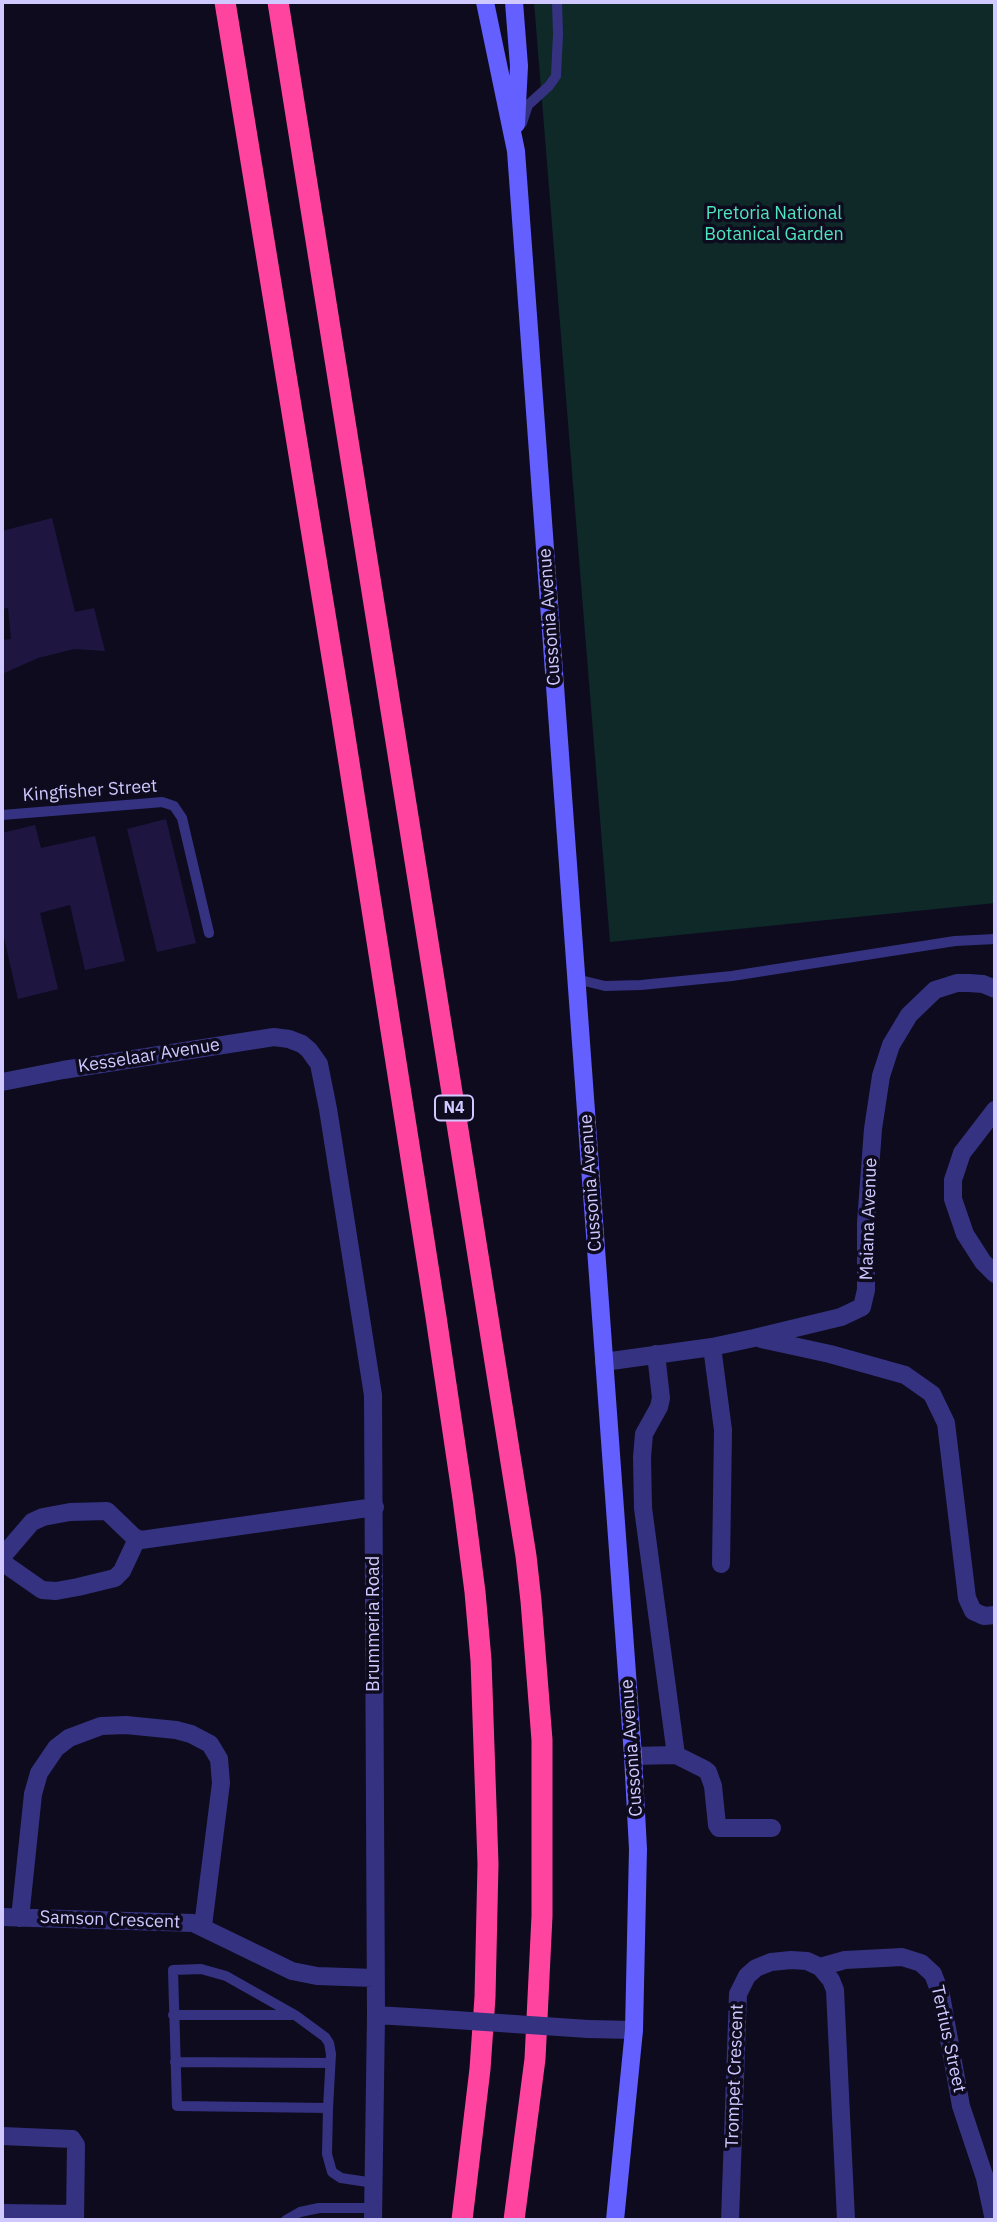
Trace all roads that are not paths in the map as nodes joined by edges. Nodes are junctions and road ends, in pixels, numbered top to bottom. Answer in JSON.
{"nodes":[{"id":1,"x":225,"y":2,"type":"edge"},
{"id":2,"x":278,"y":2,"type":"edge"},
{"id":3,"x":485,"y":2,"type":"edge"},
{"id":4,"x":514,"y":2,"type":"edge"},
{"id":5,"x":557,"y":2,"type":"edge"},
{"id":6,"x":515,"y":148,"type":"junction"},
{"id":7,"x":2,"y":815,"type":"edge"},
{"id":8,"x":209,"y":933,"type":"dead end"},
{"id":9,"x":995,"y":939,"type":"edge"},
{"id":10,"x":576,"y":979,"type":"junction"},
{"id":11,"x":995,"y":989,"type":"edge"},
{"id":12,"x":297,"y":1041,"type":"joint"},
{"id":13,"x":2,"y":1082,"type":"edge"},
{"id":14,"x":995,"y":1110,"type":"edge"},
{"id":15,"x":995,"y":1275,"type":"edge"},
{"id":16,"x":754,"y":1338,"type":"junction"},
{"id":17,"x":712,"y":1346,"type":"junction"},
{"id":18,"x":656,"y":1354,"type":"junction"},
{"id":19,"x":604,"y":1362,"type":"junction"},
{"id":20,"x":375,"y":1507,"type":"junction"},
{"id":21,"x":137,"y":1539,"type":"junction"},
{"id":22,"x":2,"y":1559,"type":"edge"},
{"id":23,"x":721,"y":1564,"type":"dead end"},
{"id":24,"x":995,"y":1615,"type":"edge"},
{"id":25,"x":634,"y":1755,"type":"junction"},
{"id":26,"x":676,"y":1755,"type":"junction"},
{"id":27,"x":772,"y":1828,"type":"dead end"},
{"id":28,"x":2,"y":1917,"type":"edge"},
{"id":29,"x":20,"y":1917,"type":"junction"},
{"id":30,"x":203,"y":1926,"type":"junction"},
{"id":31,"x":820,"y":1967,"type":"junction"},
{"id":32,"x":374,"y":1978,"type":"junction"},
{"id":33,"x":173,"y":2015,"type":"junction"},
{"id":34,"x":295,"y":2015,"type":"junction"},
{"id":35,"x":376,"y":2015,"type":"junction"},
{"id":36,"x":634,"y":2030,"type":"junction"},
{"id":37,"x":175,"y":2062,"type":"junction"},
{"id":38,"x":330,"y":2063,"type":"junction"},
{"id":39,"x":328,"y":2108,"type":"junction"},
{"id":40,"x":2,"y":2136,"type":"edge"},
{"id":41,"x":374,"y":2183,"type":"junction"},
{"id":42,"x":2,"y":2213,"type":"edge"},
{"id":43,"x":373,"y":2214,"type":"edge"},
{"id":44,"x":75,"y":2217,"type":"edge"},
{"id":45,"x":286,"y":2220,"type":"edge"},
{"id":46,"x":463,"y":2220,"type":"edge"},
{"id":47,"x":514,"y":2220,"type":"edge"},
{"id":48,"x":615,"y":2220,"type":"edge"},
{"id":49,"x":730,"y":2220,"type":"edge"},
{"id":50,"x":845,"y":2220,"type":"edge"},
{"id":51,"x":994,"y":2220,"type":"edge"}],
"edges":[{"from":1,"to":46,"type":"highway"},
{"from":2,"to":47,"type":"highway","number":"N4"},
{"from":3,"to":6,"type":"main road","name":"Cussonia Avenue"},
{"from":4,"to":6,"type":"main road","name":"Cussonia Avenue"},
{"from":5,"to":6,"type":"lane"},
{"from":6,"to":10,"type":"main road","name":"Cussonia Avenue"},
{"from":7,"to":8,"type":"lane","name":"Kingfisher Street"},
{"from":9,"to":10,"type":"lane"},
{"from":10,"to":19,"type":"main road","name":"Cussonia Avenue"},
{"from":11,"to":16,"type":"street","name":"Maiana Avenue"},
{"from":12,"to":13,"type":"street","name":"Kesselaar Avenue"},
{"from":12,"to":20,"type":"street","name":"Brummeria Road"},
{"from":14,"to":15,"type":"street"},
{"from":16,"to":17,"type":"street","name":"Maiana Avenue"},
{"from":16,"to":24,"type":"street"},
{"from":17,"to":18,"type":"street","name":"Maiana Avenue"},
{"from":17,"to":23,"type":"street"},
{"from":18,"to":19,"type":"street","name":"Maiana Avenue"},
{"from":18,"to":26,"type":"street"},
{"from":19,"to":25,"type":"main road","name":"Cussonia Avenue"},
{"from":20,"to":21,"type":"street"},
{"from":20,"to":32,"type":"street","name":"Brummeria Road"},
{"from":21,"to":22,"type":"street"},
{"from":21,"to":22,"type":"street"},
{"from":25,"to":26,"type":"street"},
{"from":25,"to":36,"type":"main road","name":"Cussonia Avenue"},
{"from":26,"to":27,"type":"street"},
{"from":28,"to":29,"type":"street","name":"Samson Crescent"},
{"from":29,"to":30,"type":"street","name":"Samson Crescent"},
{"from":29,"to":30,"type":"street"},
{"from":30,"to":32,"type":"street","name":"Samson Crescent"},
{"from":31,"to":49,"type":"street","name":"Trompet Crescent"},
{"from":31,"to":50,"type":"street"},
{"from":31,"to":51,"type":"street","name":"Tertius Street"},
{"from":32,"to":35,"type":"street","name":"Brummeria Road"},
{"from":33,"to":34,"type":"lane"},
{"from":33,"to":34,"type":"lane"},
{"from":33,"to":37,"type":"lane"},
{"from":34,"to":38,"type":"lane"},
{"from":35,"to":36,"type":"street","bridge":true},
{"from":35,"to":41,"type":"street","name":"Brummeria Road"},
{"from":36,"to":48,"type":"main road","name":"Cussonia Avenue"},
{"from":37,"to":38,"type":"lane"},
{"from":37,"to":39,"type":"lane"},
{"from":38,"to":39,"type":"lane"},
{"from":39,"to":41,"type":"lane"},
{"from":40,"to":44,"type":"street"},
{"from":41,"to":43,"type":"street","name":"Brummeria Road"},
{"from":42,"to":44,"type":"street"},
{"from":43,"to":45,"type":"lane"}]}
